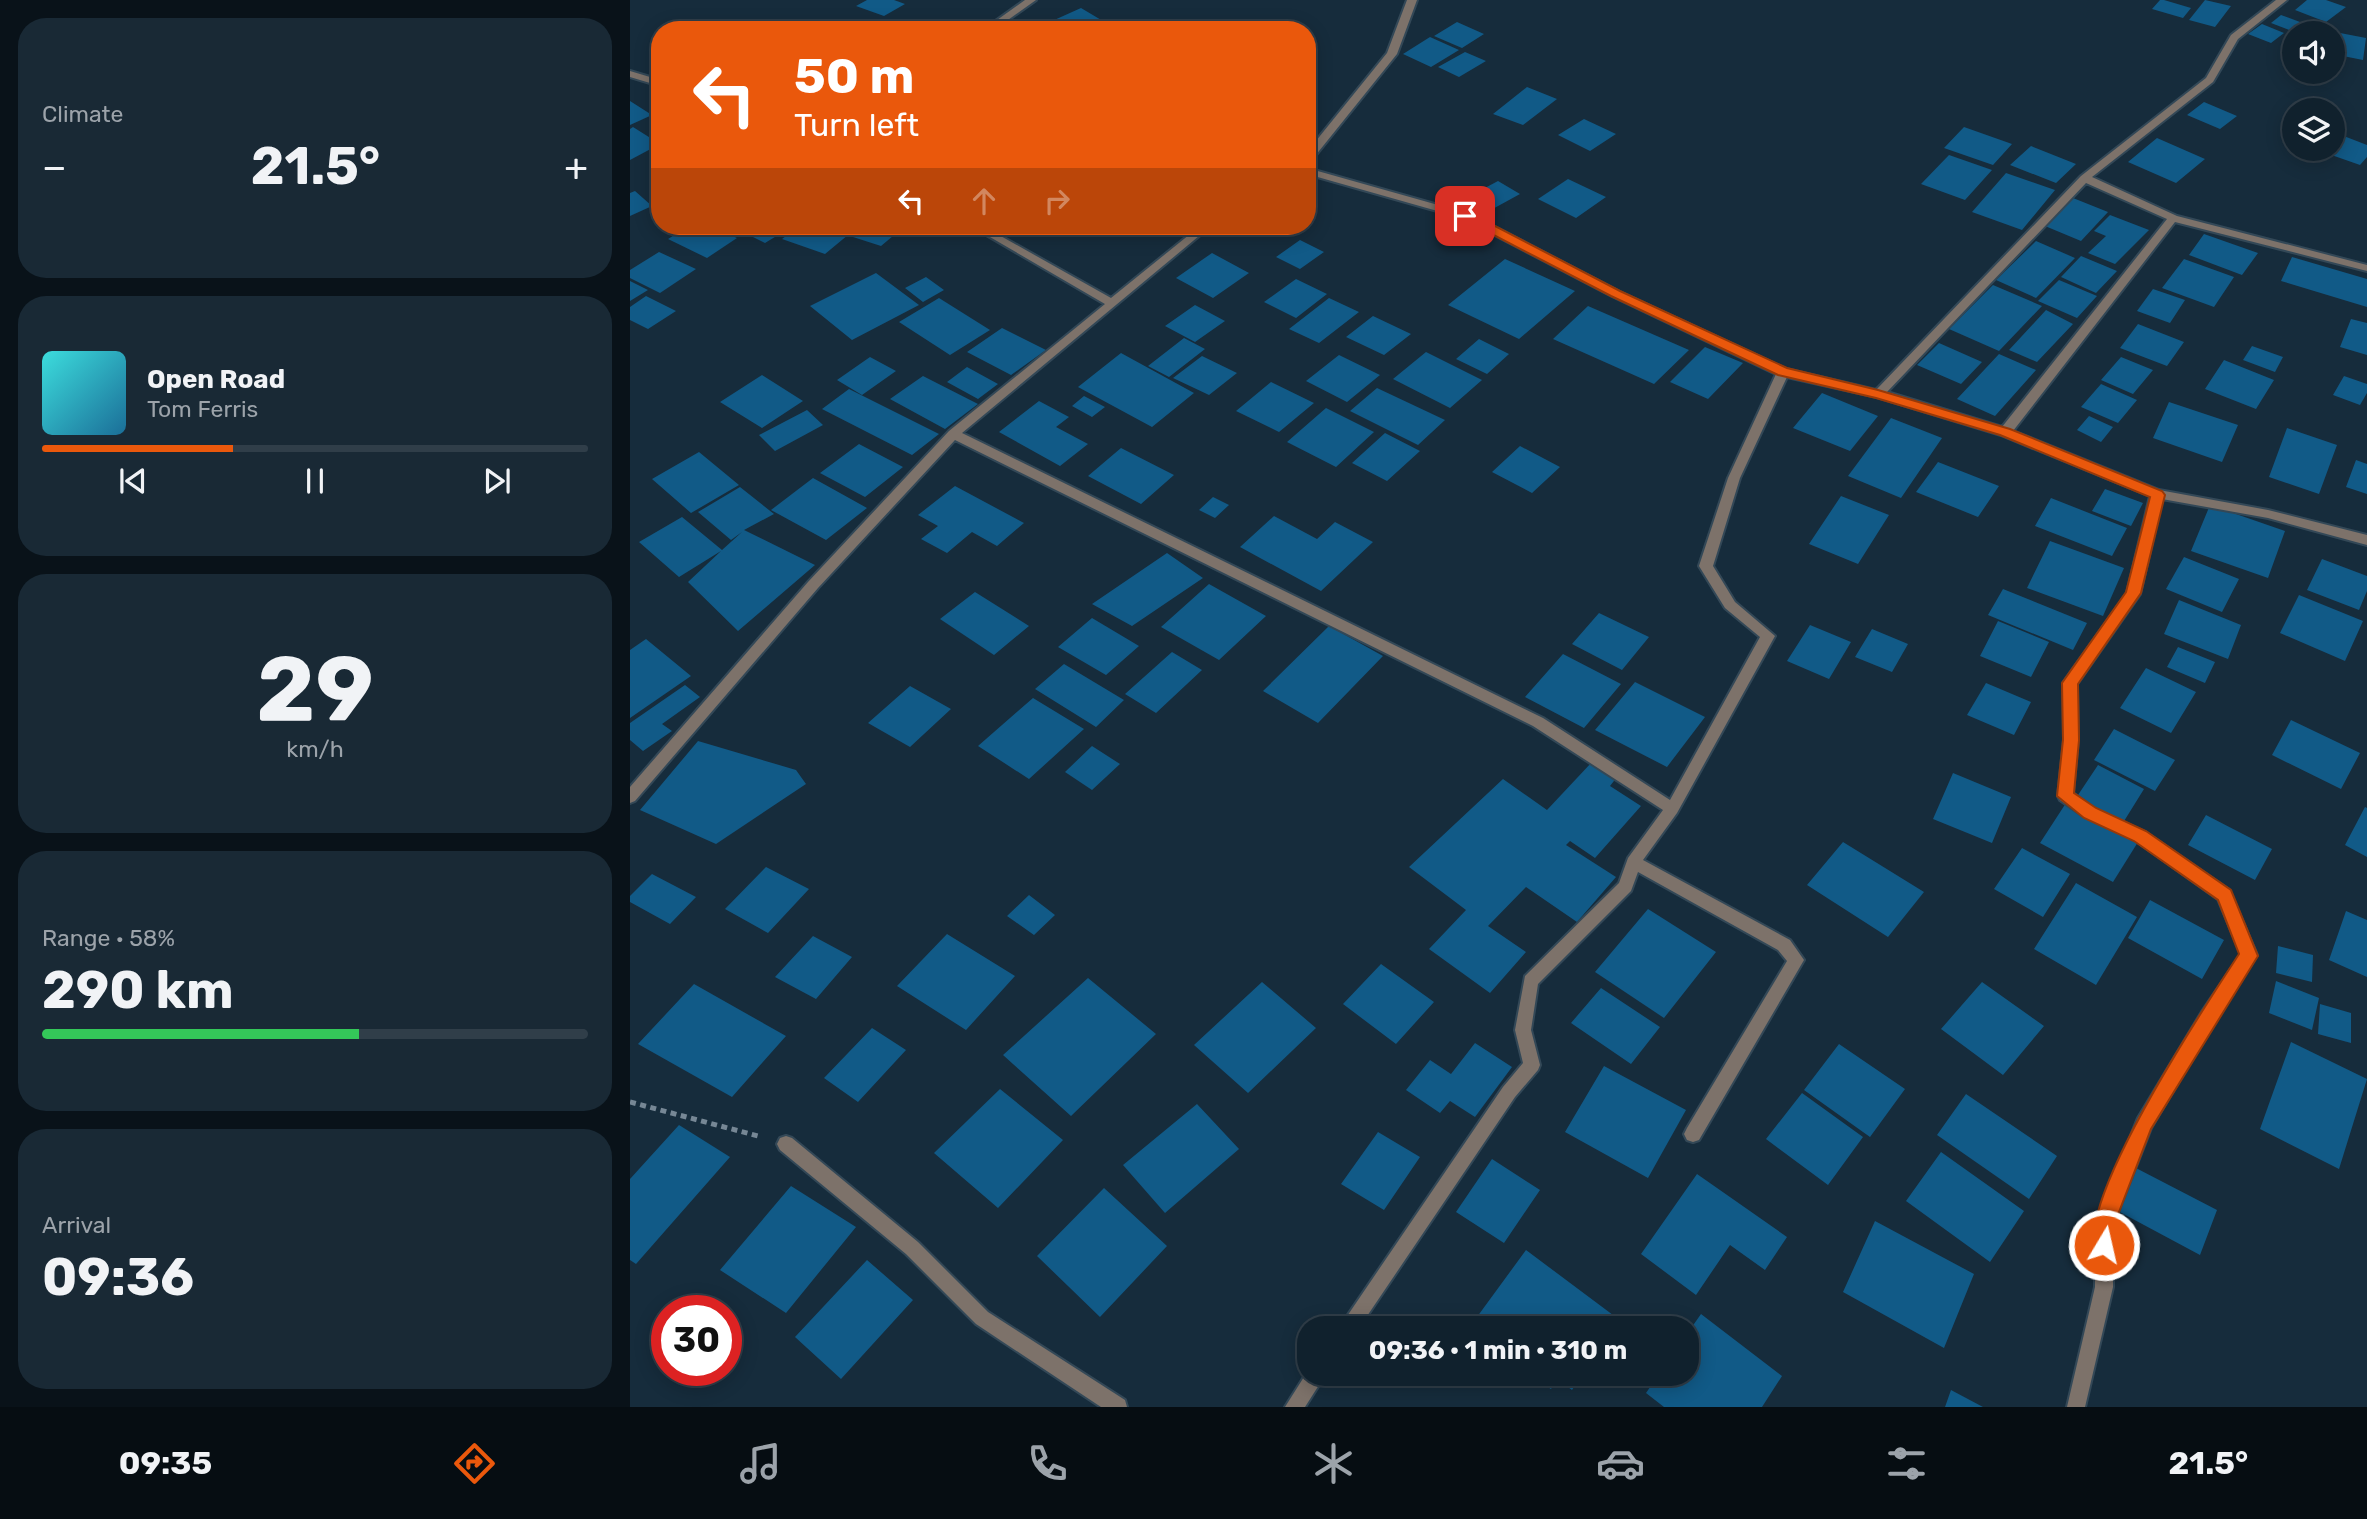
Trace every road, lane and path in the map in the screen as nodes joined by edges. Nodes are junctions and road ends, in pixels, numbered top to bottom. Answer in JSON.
{"nodes":[{"id":1,"x":1031,"y":0,"type":"edge"},
{"id":2,"x":1412,"y":0,"type":"edge"},
{"id":3,"x":2282,"y":0,"type":"edge"},
{"id":4,"x":1000,"y":21,"type":"edge"},
{"id":5,"x":630,"y":74,"type":"edge"},
{"id":6,"x":651,"y":80,"type":"edge"},
{"id":7,"x":1316,"y":148,"type":"edge"},
{"id":8,"x":1316,"y":174,"type":"edge"},
{"id":9,"x":2085,"y":178,"type":"junction"},
{"id":10,"x":2173,"y":218,"type":"junction"},
{"id":11,"x":992,"y":235,"type":"edge"},
{"id":12,"x":1195,"y":235,"type":"edge"},
{"id":13,"x":2367,"y":268,"type":"edge"},
{"id":14,"x":1112,"y":303,"type":"junction"},
{"id":15,"x":1783,"y":372,"type":"junction"},
{"id":16,"x":1878,"y":394,"type":"junction"},
{"id":17,"x":2005,"y":432,"type":"junction"},
{"id":18,"x":953,"y":434,"type":"junction"},
{"id":19,"x":2157,"y":495,"type":"junction"},
{"id":20,"x":2367,"y":540,"type":"edge"},
{"id":21,"x":630,"y":797,"type":"edge"},
{"id":22,"x":1672,"y":809,"type":"junction"},
{"id":23,"x":1633,"y":862,"type":"junction"},
{"id":24,"x":630,"y":1102,"type":"edge"},
{"id":25,"x":1693,"y":1134,"type":"dead end"},
{"id":26,"x":786,"y":1144,"type":"joint"},
{"id":27,"x":1356,"y":1316,"type":"edge"},
{"id":28,"x":1309,"y":1386,"type":"edge"},
{"id":29,"x":1118,"y":1407,"type":"edge"},
{"id":30,"x":1294,"y":1407,"type":"edge"},
{"id":31,"x":2076,"y":1407,"type":"edge"}],
"edges":[{"from":1,"to":4,"type":"street"},
{"from":2,"to":7,"type":"street"},
{"from":3,"to":9,"type":"street"},
{"from":5,"to":6,"type":"street"},
{"from":8,"to":15,"type":"street"},
{"from":9,"to":10,"type":"street"},
{"from":9,"to":16,"type":"street"},
{"from":10,"to":13,"type":"street"},
{"from":10,"to":17,"type":"street"},
{"from":11,"to":14,"type":"street"},
{"from":12,"to":14,"type":"street"},
{"from":14,"to":18,"type":"street"},
{"from":15,"to":16,"type":"street"},
{"from":15,"to":22,"type":"street"},
{"from":16,"to":17,"type":"street"},
{"from":17,"to":19,"type":"street"},
{"from":18,"to":21,"type":"street"},
{"from":18,"to":22,"type":"street"},
{"from":19,"to":20,"type":"street"},
{"from":19,"to":31,"type":"street"},
{"from":22,"to":23,"type":"street"},
{"from":23,"to":25,"type":"street"},
{"from":23,"to":27,"type":"street"},
{"from":24,"to":26,"type":"path"},
{"from":26,"to":29,"type":"street"},
{"from":28,"to":30,"type":"street"}]}
